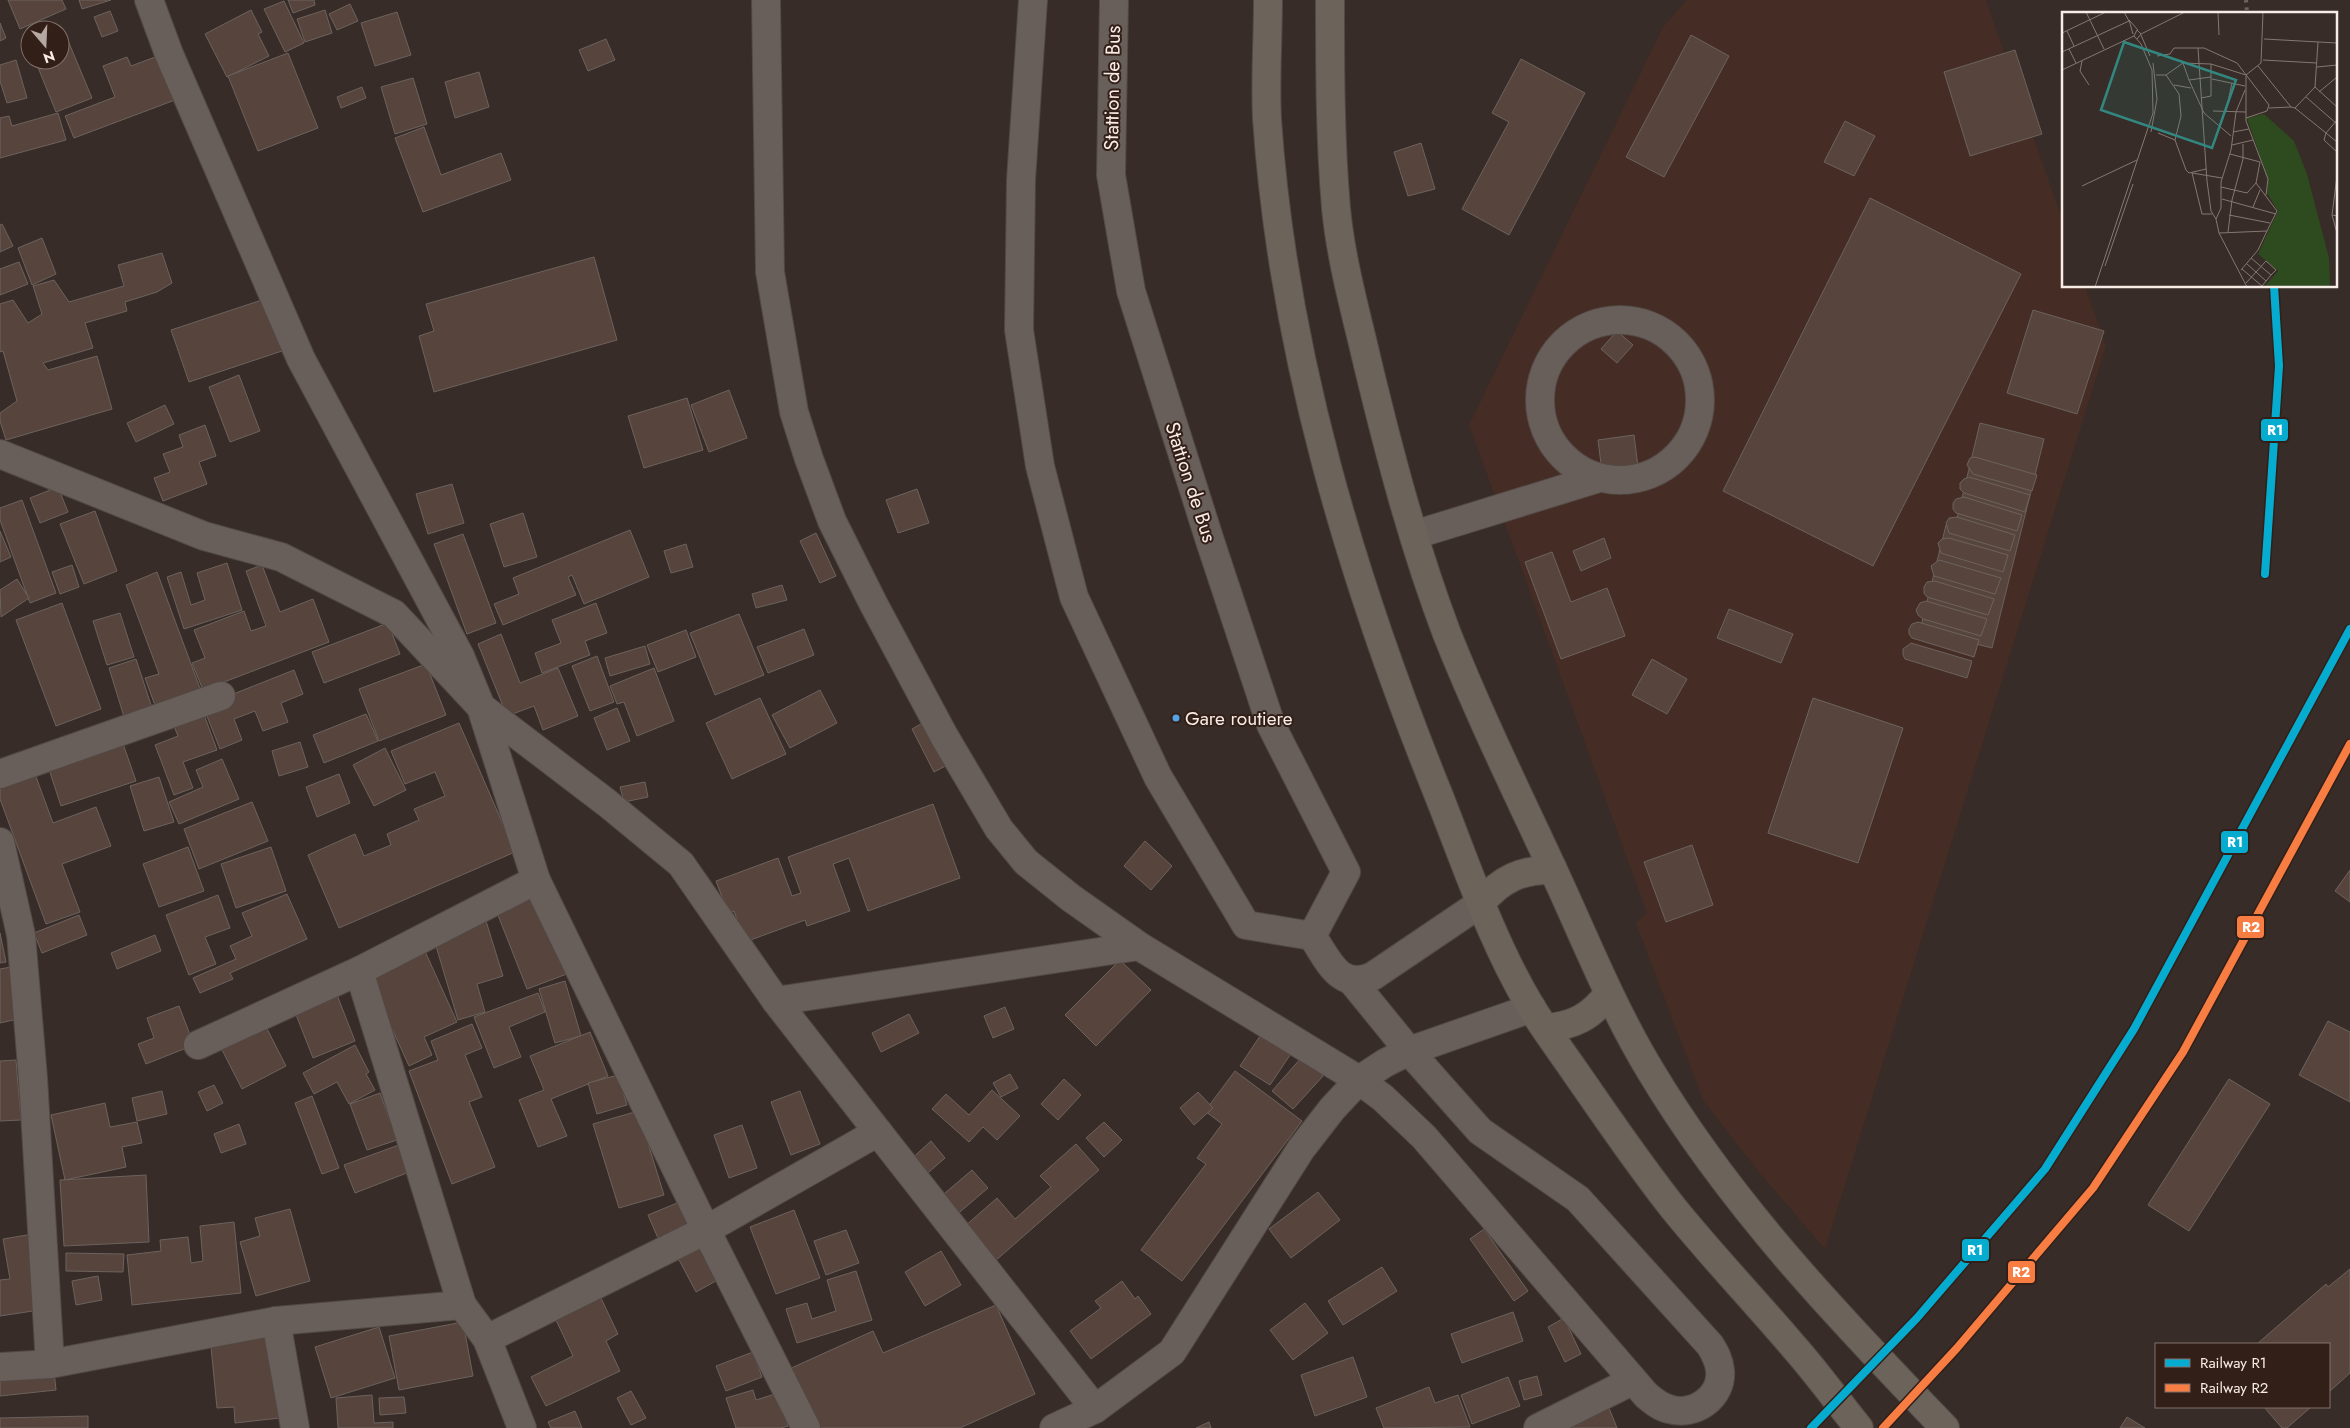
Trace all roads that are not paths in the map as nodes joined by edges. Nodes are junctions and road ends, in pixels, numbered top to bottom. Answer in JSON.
{"nodes":[{"id":1,"x":149,"y":0,"type":"edge"},
{"id":2,"x":766,"y":0,"type":"edge"},
{"id":3,"x":1033,"y":0,"type":"edge"},
{"id":4,"x":1114,"y":0,"type":"edge"},
{"id":5,"x":1268,"y":0,"type":"edge"},
{"id":6,"x":1330,"y":0,"type":"edge"},
{"id":7,"x":0,"y":454,"type":"edge"},
{"id":8,"x":1599,"y":478,"type":"junction"},
{"id":9,"x":1414,"y":536,"type":"junction"},
{"id":10,"x":221,"y":696,"type":"dead end"},
{"id":11,"x":481,"y":707,"type":"junction"},
{"id":12,"x":0,"y":774,"type":"edge"},
{"id":13,"x":0,"y":842,"type":"edge"},
{"id":14,"x":1553,"y":870,"type":"junction"},
{"id":15,"x":536,"y":880,"type":"junction"},
{"id":16,"x":1481,"y":903,"type":"junction"},
{"id":17,"x":1312,"y":936,"type":"junction"},
{"id":18,"x":1139,"y":946,"type":"junction"},
{"id":19,"x":359,"y":971,"type":"junction"},
{"id":20,"x":1352,"y":981,"type":"junction"},
{"id":21,"x":1608,"y":994,"type":"junction"},
{"id":22,"x":776,"y":1001,"type":"junction"},
{"id":23,"x":1538,"y":1018,"type":"junction"},
{"id":24,"x":198,"y":1046,"type":"dead end"},
{"id":25,"x":1409,"y":1051,"type":"junction"},
{"id":26,"x":1359,"y":1080,"type":"junction"},
{"id":27,"x":878,"y":1132,"type":"junction"},
{"id":28,"x":706,"y":1230,"type":"junction"},
{"id":29,"x":462,"y":1305,"type":"junction"},
{"id":30,"x":276,"y":1321,"type":"junction"},
{"id":31,"x":487,"y":1339,"type":"junction"},
{"id":32,"x":50,"y":1364,"type":"junction"},
{"id":33,"x":0,"y":1367,"type":"edge"},
{"id":34,"x":1632,"y":1381,"type":"junction"},
{"id":35,"x":1095,"y":1409,"type":"junction"},
{"id":36,"x":295,"y":1428,"type":"edge"},
{"id":37,"x":522,"y":1428,"type":"edge"},
{"id":38,"x":806,"y":1428,"type":"edge"},
{"id":39,"x":1054,"y":1428,"type":"edge"},
{"id":40,"x":1538,"y":1428,"type":"edge"},
{"id":41,"x":1859,"y":1428,"type":"edge"},
{"id":42,"x":1946,"y":1428,"type":"edge"}],
"edges":[{"from":1,"to":11,"type":"street"},
{"from":2,"to":18,"type":"street"},
{"from":3,"to":17,"type":"street"},
{"from":4,"to":17,"type":"street","name":"Stattion de Bus"},
{"from":5,"to":16,"type":"main road"},
{"from":6,"to":9,"type":"main road"},
{"from":7,"to":11,"type":"street"},
{"from":8,"to":8,"type":"street"},
{"from":8,"to":9,"type":"street"},
{"from":9,"to":14,"type":"main road"},
{"from":10,"to":12,"type":"street"},
{"from":11,"to":15,"type":"street"},
{"from":11,"to":22,"type":"street"},
{"from":13,"to":32,"type":"street"},
{"from":14,"to":16,"type":"main road"},
{"from":14,"to":21,"type":"main road"},
{"from":15,"to":19,"type":"street"},
{"from":15,"to":28,"type":"street"},
{"from":16,"to":20,"type":"street"},
{"from":16,"to":23,"type":"main road"},
{"from":17,"to":20,"type":"street"},
{"from":18,"to":22,"type":"street"},
{"from":18,"to":26,"type":"street"},
{"from":19,"to":24,"type":"street"},
{"from":19,"to":29,"type":"street"},
{"from":20,"to":25,"type":"street"},
{"from":21,"to":23,"type":"main road"},
{"from":21,"to":42,"type":"main road"},
{"from":22,"to":27,"type":"street"},
{"from":23,"to":25,"type":"street"},
{"from":23,"to":41,"type":"main road"},
{"from":25,"to":26,"type":"street"},
{"from":25,"to":34,"type":"street"},
{"from":26,"to":34,"type":"street"},
{"from":26,"to":35,"type":"street"},
{"from":27,"to":28,"type":"street"},
{"from":27,"to":35,"type":"street"},
{"from":28,"to":31,"type":"street"},
{"from":28,"to":38,"type":"street"},
{"from":29,"to":30,"type":"street"},
{"from":29,"to":31,"type":"street"},
{"from":30,"to":32,"type":"street"},
{"from":30,"to":36,"type":"street"},
{"from":31,"to":37,"type":"street"},
{"from":32,"to":33,"type":"street"},
{"from":34,"to":40,"type":"street"},
{"from":35,"to":39,"type":"street"}]}
